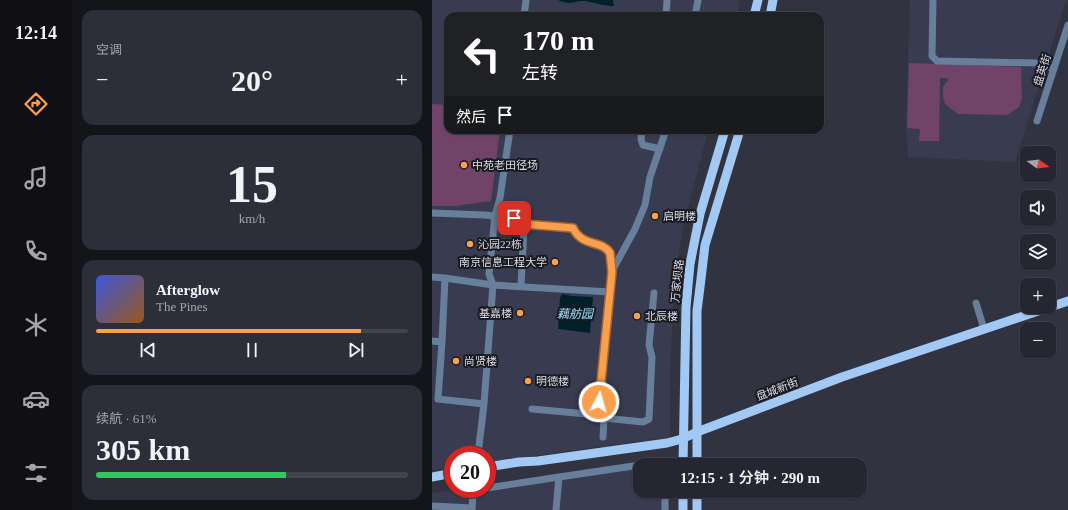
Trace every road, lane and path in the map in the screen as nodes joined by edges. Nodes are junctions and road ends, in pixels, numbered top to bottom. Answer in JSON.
{"nodes":[{"id":1,"x":526,"y":0,"type":"edge"},
{"id":2,"x":667,"y":0,"type":"edge"},
{"id":3,"x":698,"y":0,"type":"edge"},
{"id":4,"x":758,"y":0,"type":"edge"},
{"id":5,"x":773,"y":0,"type":"edge"},
{"id":6,"x":933,"y":0,"type":"edge"},
{"id":7,"x":524,"y":12,"type":"edge"},
{"id":8,"x":666,"y":12,"type":"edge"},
{"id":9,"x":696,"y":12,"type":"edge"},
{"id":10,"x":755,"y":12,"type":"edge"},
{"id":11,"x":771,"y":12,"type":"edge"},
{"id":12,"x":1068,"y":25,"type":"edge"},
{"id":13,"x":1054,"y":69,"type":"junction"},
{"id":14,"x":1037,"y":121,"type":"dead end"},
{"id":15,"x":509,"y":134,"type":"edge"},
{"id":16,"x":642,"y":134,"type":"edge"},
{"id":17,"x":665,"y":134,"type":"edge"},
{"id":18,"x":724,"y":134,"type":"edge"},
{"id":19,"x":739,"y":134,"type":"edge"},
{"id":20,"x":660,"y":149,"type":"junction"},
{"id":21,"x":432,"y":213,"type":"edge"},
{"id":22,"x":495,"y":216,"type":"junction"},
{"id":23,"x":523,"y":224,"type":"junction"},
{"id":24,"x":612,"y":272,"type":"junction"},
{"id":25,"x":432,"y":277,"type":"edge"},
{"id":26,"x":444,"y":278,"type":"junction"},
{"id":27,"x":493,"y":285,"type":"junction"},
{"id":28,"x":521,"y":286,"type":"junction"},
{"id":29,"x":610,"y":292,"type":"junction"},
{"id":30,"x":654,"y":293,"type":"dead end"},
{"id":31,"x":1068,"y":301,"type":"edge"},
{"id":32,"x":976,"y":303,"type":"dead end"},
{"id":33,"x":984,"y":329,"type":"junction"},
{"id":34,"x":432,"y":341,"type":"edge"},
{"id":35,"x":442,"y":342,"type":"junction"},
{"id":36,"x":435,"y":398,"type":"edge"},
{"id":37,"x":484,"y":404,"type":"junction"},
{"id":38,"x":532,"y":409,"type":"dead end"},
{"id":39,"x":601,"y":416,"type":"junction"},
{"id":40,"x":697,"y":432,"type":"junction"},
{"id":41,"x":603,"y":437,"type":"dead end"},
{"id":42,"x":682,"y":438,"type":"junction"},
{"id":43,"x":479,"y":446,"type":"edge"},
{"id":44,"x":683,"y":458,"type":"edge"},
{"id":45,"x":697,"y":458,"type":"edge"},
{"id":46,"x":496,"y":465,"type":"edge"},
{"id":47,"x":633,"y":466,"type":"edge"},
{"id":48,"x":444,"y":475,"type":"edge"},
{"id":49,"x":432,"y":477,"type":"edge"},
{"id":50,"x":559,"y":478,"type":"junction"},
{"id":51,"x":496,"y":487,"type":"edge"},
{"id":52,"x":473,"y":498,"type":"edge"},
{"id":53,"x":665,"y":498,"type":"edge"},
{"id":54,"x":683,"y":498,"type":"edge"},
{"id":55,"x":697,"y":498,"type":"edge"},
{"id":56,"x":432,"y":506,"type":"edge"},
{"id":57,"x":472,"y":509,"type":"edge"},
{"id":58,"x":556,"y":510,"type":"edge"},
{"id":59,"x":665,"y":510,"type":"edge"},
{"id":60,"x":683,"y":510,"type":"edge"},
{"id":61,"x":697,"y":510,"type":"edge"}],
"edges":[{"from":1,"to":7,"type":"street"},
{"from":2,"to":8,"type":"street"},
{"from":3,"to":9,"type":"street"},
{"from":4,"to":10,"type":"main road"},
{"from":5,"to":11,"type":"main road"},
{"from":6,"to":13,"type":"street"},
{"from":12,"to":13,"type":"street","name":"盘英街"},
{"from":13,"to":14,"type":"street","name":"盘英街"},
{"from":15,"to":22,"type":"street"},
{"from":16,"to":20,"type":"street"},
{"from":17,"to":20,"type":"street"},
{"from":18,"to":42,"type":"main road","name":"万家坝路"},
{"from":19,"to":40,"type":"main road"},
{"from":20,"to":24,"type":"street"},
{"from":21,"to":22,"type":"street"},
{"from":22,"to":23,"type":"street"},
{"from":22,"to":27,"type":"street"},
{"from":23,"to":24,"type":"street"},
{"from":23,"to":28,"type":"street"},
{"from":24,"to":29,"type":"street"},
{"from":25,"to":26,"type":"street"},
{"from":26,"to":27,"type":"street"},
{"from":26,"to":35,"type":"street"},
{"from":27,"to":28,"type":"street"},
{"from":27,"to":37,"type":"street"},
{"from":28,"to":29,"type":"street"},
{"from":29,"to":39,"type":"street"},
{"from":30,"to":39,"type":"street"},
{"from":31,"to":33,"type":"main road","name":"盘城新街"},
{"from":32,"to":33,"type":"street"},
{"from":33,"to":40,"type":"main road","name":"盘城新街"},
{"from":34,"to":35,"type":"street"},
{"from":35,"to":36,"type":"street"},
{"from":36,"to":37,"type":"street"},
{"from":37,"to":43,"type":"street"},
{"from":38,"to":39,"type":"street"},
{"from":39,"to":41,"type":"street"},
{"from":40,"to":42,"type":"main road","name":"盘城新街"},
{"from":40,"to":45,"type":"main road"},
{"from":42,"to":44,"type":"main road","name":"万家坝路"},
{"from":42,"to":46,"type":"main road","name":"盘城新街"},
{"from":47,"to":50,"type":"street"},
{"from":48,"to":49,"type":"main road"},
{"from":50,"to":51,"type":"street"},
{"from":50,"to":58,"type":"street"},
{"from":52,"to":57,"type":"street"},
{"from":53,"to":59,"type":"street"},
{"from":54,"to":60,"type":"main road"},
{"from":55,"to":61,"type":"main road"},
{"from":56,"to":57,"type":"street"}]}
